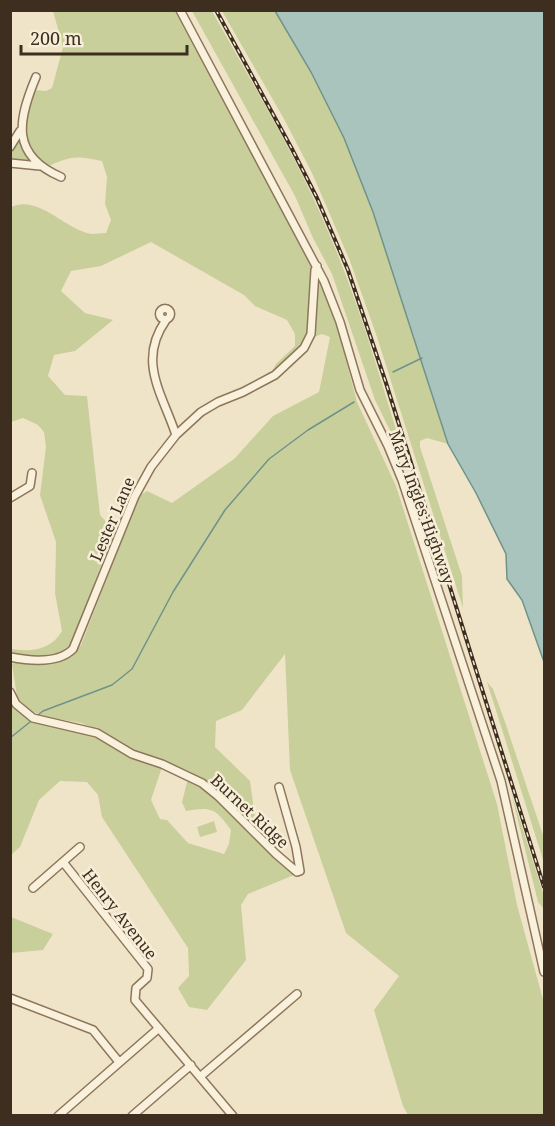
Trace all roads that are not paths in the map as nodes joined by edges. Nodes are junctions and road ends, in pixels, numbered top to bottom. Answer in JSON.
{"nodes":[{"id":1,"x":180,"y":10,"type":"edge"},
{"id":2,"x":36,"y":77,"type":"dead end"},
{"id":3,"x":21,"y":129,"type":"junction"},
{"id":4,"x":10,"y":147,"type":"edge"},
{"id":5,"x":10,"y":164,"type":"edge"},
{"id":6,"x":39,"y":166,"type":"junction"},
{"id":7,"x":61,"y":177,"type":"dead end"},
{"id":8,"x":317,"y":266,"type":"junction"},
{"id":9,"x":166,"y":320,"type":"dead end"},
{"id":10,"x":176,"y":435,"type":"junction"},
{"id":11,"x":32,"y":473,"type":"dead end"},
{"id":12,"x":10,"y":498,"type":"edge"},
{"id":13,"x":10,"y":657,"type":"edge"},
{"id":14,"x":10,"y":692,"type":"edge"},
{"id":15,"x":279,"y":787,"type":"dead end"},
{"id":16,"x":80,"y":848,"type":"dead end"},
{"id":17,"x":63,"y":862,"type":"junction"},
{"id":18,"x":33,"y":888,"type":"dead end"},
{"id":19,"x":544,"y":972,"type":"edge"},
{"id":20,"x":297,"y":994,"type":"dead end"},
{"id":21,"x":10,"y":998,"type":"edge"},
{"id":22,"x":159,"y":1028,"type":"junction"},
{"id":23,"x":119,"y":1062,"type":"junction"},
{"id":24,"x":191,"y":1065,"type":"junction"},
{"id":25,"x":201,"y":1076,"type":"junction"},
{"id":26,"x":58,"y":1116,"type":"edge"},
{"id":27,"x":132,"y":1116,"type":"edge"},
{"id":28,"x":233,"y":1116,"type":"edge"}],
"edges":[{"from":1,"to":8,"type":"street","name":"Mary Ingles Highway"},
{"from":2,"to":3,"type":"street"},
{"from":3,"to":4,"type":"street"},
{"from":3,"to":6,"type":"street"},
{"from":5,"to":6,"type":"street"},
{"from":6,"to":7,"type":"street"},
{"from":8,"to":10,"type":"street","name":"Lester Lane"},
{"from":8,"to":19,"type":"street","name":"Mary Ingles Highway"},
{"from":9,"to":10,"type":"street"},
{"from":10,"to":13,"type":"street","name":"Lester Lane"},
{"from":11,"to":12,"type":"street"},
{"from":14,"to":15,"type":"street","name":"Burnet Ridge"},
{"from":16,"to":17,"type":"street"},
{"from":17,"to":18,"type":"street"},
{"from":17,"to":22,"type":"street","name":"Henry Avenue"},
{"from":20,"to":25,"type":"street"},
{"from":21,"to":23,"type":"street"},
{"from":22,"to":23,"type":"street"},
{"from":22,"to":24,"type":"street"},
{"from":23,"to":26,"type":"street"},
{"from":24,"to":25,"type":"street"},
{"from":24,"to":27,"type":"street"},
{"from":25,"to":28,"type":"street"}]}
